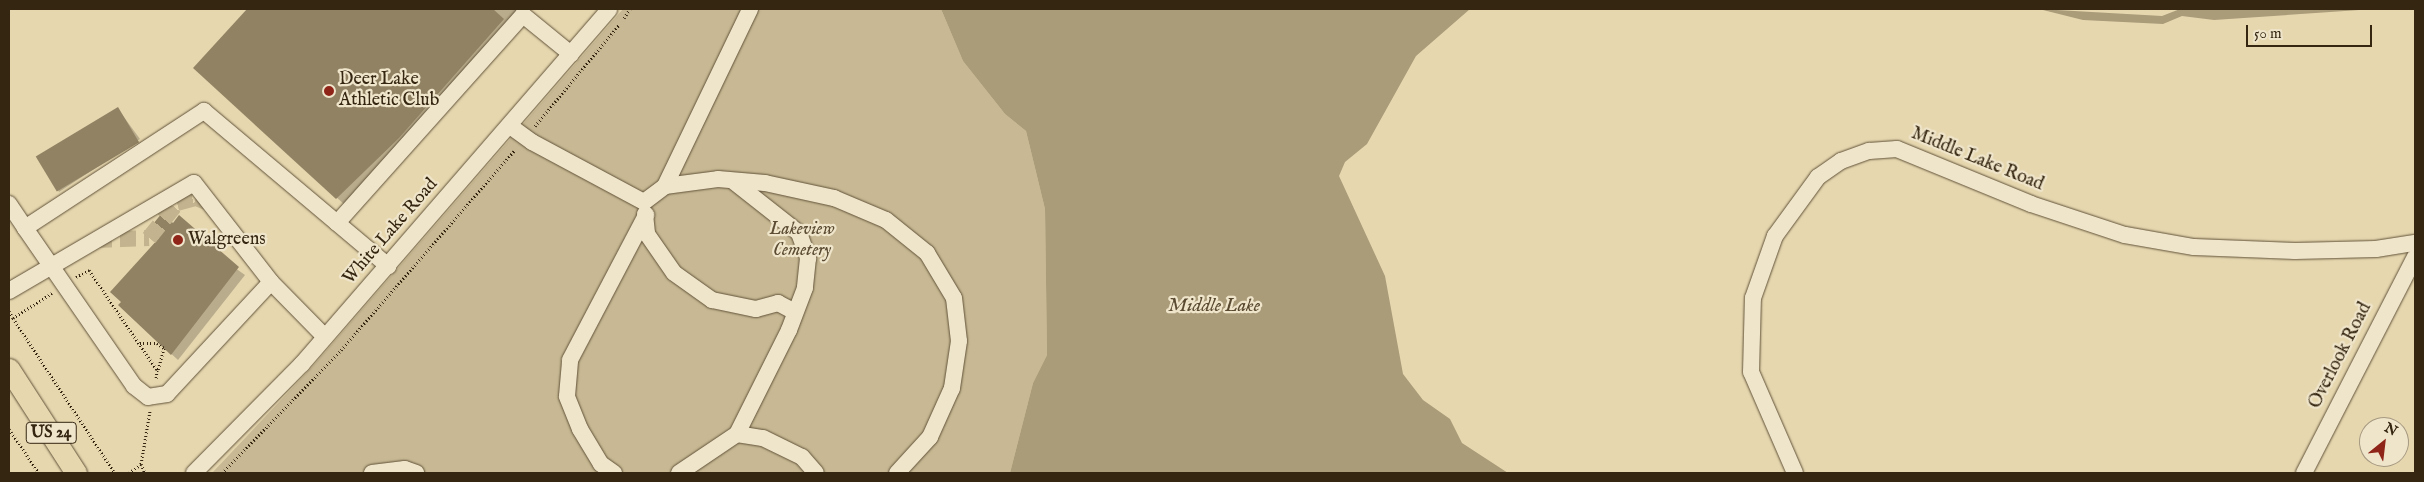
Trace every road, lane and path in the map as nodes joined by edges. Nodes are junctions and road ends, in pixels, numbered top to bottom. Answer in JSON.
{"nodes":[{"id":1,"x":609,"y":9,"type":"edge"},
{"id":2,"x":630,"y":9,"type":"edge"},
{"id":3,"x":750,"y":9,"type":"edge"},
{"id":4,"x":526,"y":12,"type":"edge"},
{"id":5,"x":571,"y":54,"type":"junction"},
{"id":6,"x":510,"y":126,"type":"junction"},
{"id":7,"x":525,"y":138,"type":"junction"},
{"id":8,"x":732,"y":180,"type":"junction"},
{"id":9,"x":665,"y":186,"type":"junction"},
{"id":10,"x":9,"y":204,"type":"edge"},
{"id":11,"x":645,"y":208,"type":"junction"},
{"id":12,"x":337,"y":223,"type":"junction"},
{"id":13,"x":25,"y":228,"type":"junction"},
{"id":14,"x":2415,"y":243,"type":"edge"},
{"id":15,"x":2415,"y":257,"type":"edge"},
{"id":16,"x":388,"y":266,"type":"junction"},
{"id":17,"x":51,"y":267,"type":"junction"},
{"id":18,"x":271,"y":282,"type":"junction"},
{"id":19,"x":66,"y":284,"type":"junction"},
{"id":20,"x":9,"y":291,"type":"edge"},
{"id":21,"x":9,"y":311,"type":"edge"},
{"id":22,"x":795,"y":312,"type":"junction"},
{"id":23,"x":13,"y":318,"type":"junction"},
{"id":24,"x":325,"y":337,"type":"junction"},
{"id":25,"x":139,"y":344,"type":"junction"},
{"id":26,"x":9,"y":369,"type":"edge"},
{"id":27,"x":158,"y":370,"type":"junction"},
{"id":28,"x":152,"y":398,"type":"junction"},
{"id":29,"x":9,"y":429,"type":"edge"},
{"id":30,"x":737,"y":434,"type":"junction"},
{"id":31,"x":141,"y":464,"type":"junction"},
{"id":32,"x":38,"y":473,"type":"edge"},
{"id":33,"x":76,"y":473,"type":"edge"},
{"id":34,"x":115,"y":473,"type":"edge"},
{"id":35,"x":129,"y":473,"type":"edge"},
{"id":36,"x":145,"y":473,"type":"edge"},
{"id":37,"x":194,"y":473,"type":"edge"},
{"id":38,"x":222,"y":473,"type":"edge"},
{"id":39,"x":372,"y":473,"type":"edge"},
{"id":40,"x":416,"y":473,"type":"edge"},
{"id":41,"x":614,"y":473,"type":"edge"},
{"id":42,"x":679,"y":473,"type":"edge"},
{"id":43,"x":816,"y":473,"type":"edge"},
{"id":44,"x":898,"y":473,"type":"edge"},
{"id":45,"x":1795,"y":473,"type":"edge"},
{"id":46,"x":2304,"y":473,"type":"edge"}],
"edges":[{"from":1,"to":5,"type":"street","name":"White Lake Road"},
{"from":2,"to":7,"type":"path"},
{"from":3,"to":9,"type":"street"},
{"from":4,"to":5,"type":"street"},
{"from":4,"to":12,"type":"street"},
{"from":5,"to":6,"type":"street","name":"White Lake Road"},
{"from":6,"to":7,"type":"street"},
{"from":6,"to":16,"type":"street","name":"White Lake Road"},
{"from":7,"to":11,"type":"street"},
{"from":7,"to":38,"type":"path"},
{"from":8,"to":9,"type":"street"},
{"from":8,"to":22,"type":"street"},
{"from":8,"to":44,"type":"street"},
{"from":9,"to":11,"type":"street"},
{"from":10,"to":13,"type":"street"},
{"from":11,"to":22,"type":"street"},
{"from":11,"to":41,"type":"street"},
{"from":12,"to":13,"type":"street"},
{"from":12,"to":16,"type":"street"},
{"from":13,"to":17,"type":"street"},
{"from":14,"to":45,"type":"street","name":"Middle Lake Road"},
{"from":15,"to":46,"type":"street","name":"Overlook Road"},
{"from":16,"to":24,"type":"street","name":"White Lake Road"},
{"from":17,"to":18,"type":"street"},
{"from":17,"to":19,"type":"street"},
{"from":17,"to":20,"type":"street"},
{"from":18,"to":24,"type":"street"},
{"from":18,"to":28,"type":"street"},
{"from":19,"to":23,"type":"path"},
{"from":19,"to":25,"type":"path"},
{"from":19,"to":28,"type":"street"},
{"from":21,"to":23,"type":"path"},
{"from":22,"to":30,"type":"street"},
{"from":23,"to":34,"type":"path"},
{"from":24,"to":37,"type":"street","name":"White Lake Road"},
{"from":25,"to":27,"type":"path"},
{"from":25,"to":27,"type":"path"},
{"from":26,"to":33,"type":"main road","number":"US 24"},
{"from":27,"to":28,"type":"path"},
{"from":28,"to":31,"type":"path"},
{"from":29,"to":32,"type":"path"},
{"from":30,"to":42,"type":"street"},
{"from":30,"to":43,"type":"street"},
{"from":31,"to":35,"type":"path"},
{"from":31,"to":36,"type":"path"},
{"from":39,"to":40,"type":"street"}]}
